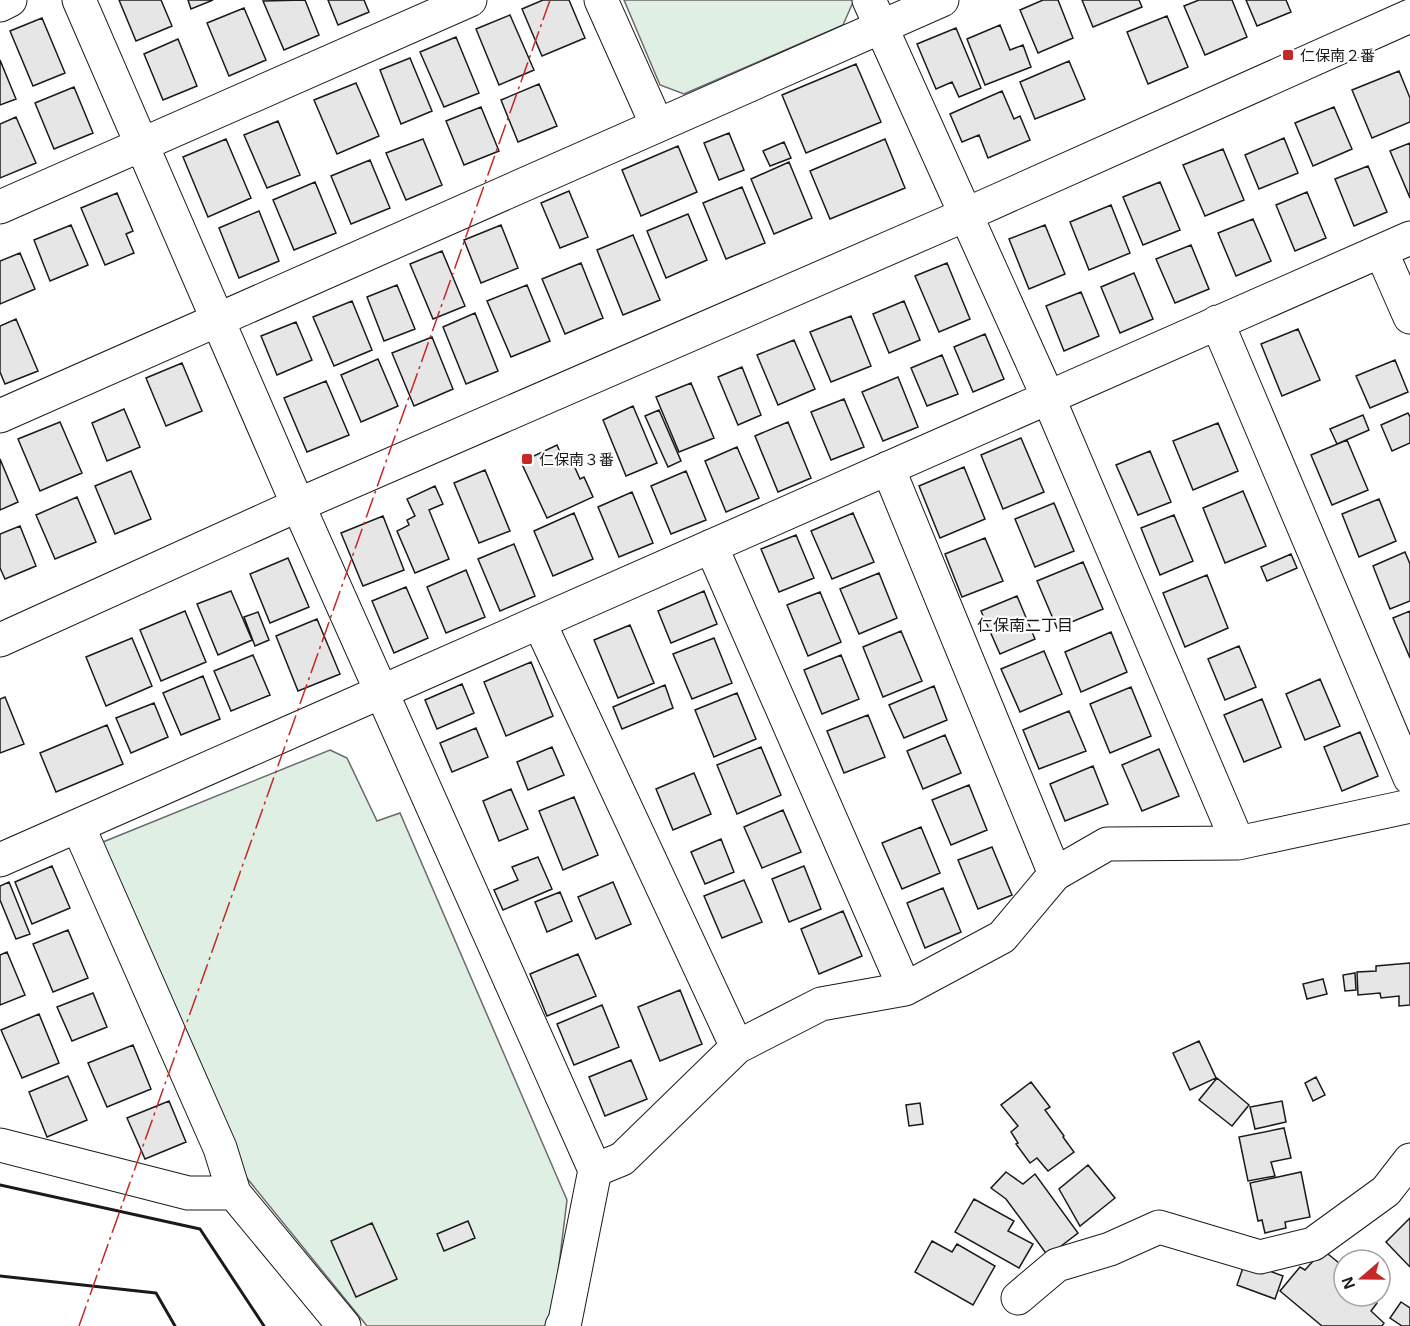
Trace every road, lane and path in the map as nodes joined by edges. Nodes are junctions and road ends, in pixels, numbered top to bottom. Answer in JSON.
{"nodes":[{"id":1,"x":10,"y":0,"type":"edge"},
{"id":2,"x":79,"y":0,"type":"edge"},
{"id":3,"x":470,"y":0,"type":"edge"},
{"id":4,"x":602,"y":0,"type":"edge"},
{"id":5,"x":942,"y":0,"type":"edge"},
{"id":6,"x":0,"y":4,"type":"edge"},
{"id":7,"x":875,"y":14,"type":"edge"},
{"id":8,"x":1410,"y":16,"type":"edge"},
{"id":9,"x":657,"y":125,"type":"junction"},
{"id":10,"x":142,"y":144,"type":"junction"},
{"id":11,"x":0,"y":207,"type":"edge"},
{"id":12,"x":965,"y":215,"type":"junction"},
{"id":13,"x":1410,"y":238,"type":"edge"},
{"id":14,"x":1381,"y":251,"type":"junction"},
{"id":15,"x":1410,"y":316,"type":"edge"},
{"id":16,"x":218,"y":320,"type":"junction"},
{"id":17,"x":1217,"y":322,"type":"junction"},
{"id":18,"x":1048,"y":397,"type":"junction"},
{"id":19,"x":0,"y":416,"type":"edge"},
{"id":20,"x":888,"y":468,"type":"junction"},
{"id":21,"x":298,"y":505,"type":"junction"},
{"id":22,"x":711,"y":546,"type":"junction"},
{"id":23,"x":538,"y":622,"type":"junction"},
{"id":24,"x":0,"y":640,"type":"edge"},
{"id":25,"x":382,"y":691,"type":"junction"},
{"id":26,"x":1410,"y":778,"type":"edge"},
{"id":27,"x":1410,"y":807,"type":"edge"},
{"id":28,"x":78,"y":826,"type":"junction"},
{"id":29,"x":1238,"y":843,"type":"junction"},
{"id":30,"x":0,"y":860,"type":"edge"},
{"id":31,"x":1055,"y":874,"type":"junction"},
{"id":32,"x":905,"y":989,"type":"junction"},
{"id":33,"x":737,"y":1047,"type":"junction"},
{"id":34,"x":0,"y":1146,"type":"edge"},
{"id":35,"x":1410,"y":1160,"type":"edge"},
{"id":36,"x":595,"y":1170,"type":"junction"},
{"id":37,"x":234,"y":1192,"type":"junction"},
{"id":38,"x":1018,"y":1298,"type":"dead end"},
{"id":39,"x":344,"y":1326,"type":"edge"},
{"id":40,"x":562,"y":1326,"type":"edge"}],
"edges":[{"from":1,"to":6,"type":"street"},
{"from":2,"to":10,"type":"street"},
{"from":3,"to":10,"type":"street"},
{"from":4,"to":9,"type":"street"},
{"from":5,"to":7,"type":"street"},
{"from":7,"to":9,"type":"street"},
{"from":7,"to":12,"type":"street"},
{"from":8,"to":12,"type":"street"},
{"from":9,"to":16,"type":"street"},
{"from":10,"to":11,"type":"street"},
{"from":10,"to":16,"type":"street"},
{"from":12,"to":18,"type":"street"},
{"from":12,"to":21,"type":"street"},
{"from":13,"to":14,"type":"street"},
{"from":14,"to":15,"type":"street"},
{"from":14,"to":17,"type":"street"},
{"from":16,"to":19,"type":"street"},
{"from":16,"to":21,"type":"street"},
{"from":17,"to":18,"type":"street"},
{"from":17,"to":26,"type":"street"},
{"from":18,"to":20,"type":"street"},
{"from":18,"to":29,"type":"street"},
{"from":20,"to":22,"type":"street"},
{"from":20,"to":31,"type":"street"},
{"from":21,"to":24,"type":"street"},
{"from":21,"to":25,"type":"street"},
{"from":22,"to":23,"type":"street"},
{"from":22,"to":32,"type":"street"},
{"from":23,"to":25,"type":"street"},
{"from":23,"to":33,"type":"street"},
{"from":25,"to":28,"type":"street"},
{"from":25,"to":36,"type":"street"},
{"from":27,"to":29,"type":"street"},
{"from":28,"to":30,"type":"street"},
{"from":28,"to":37,"type":"street"},
{"from":29,"to":31,"type":"street"},
{"from":31,"to":32,"type":"street"},
{"from":32,"to":33,"type":"street"},
{"from":33,"to":36,"type":"street"},
{"from":34,"to":37,"type":"street"},
{"from":35,"to":38,"type":"street"},
{"from":36,"to":40,"type":"street"},
{"from":37,"to":39,"type":"street"}]}
